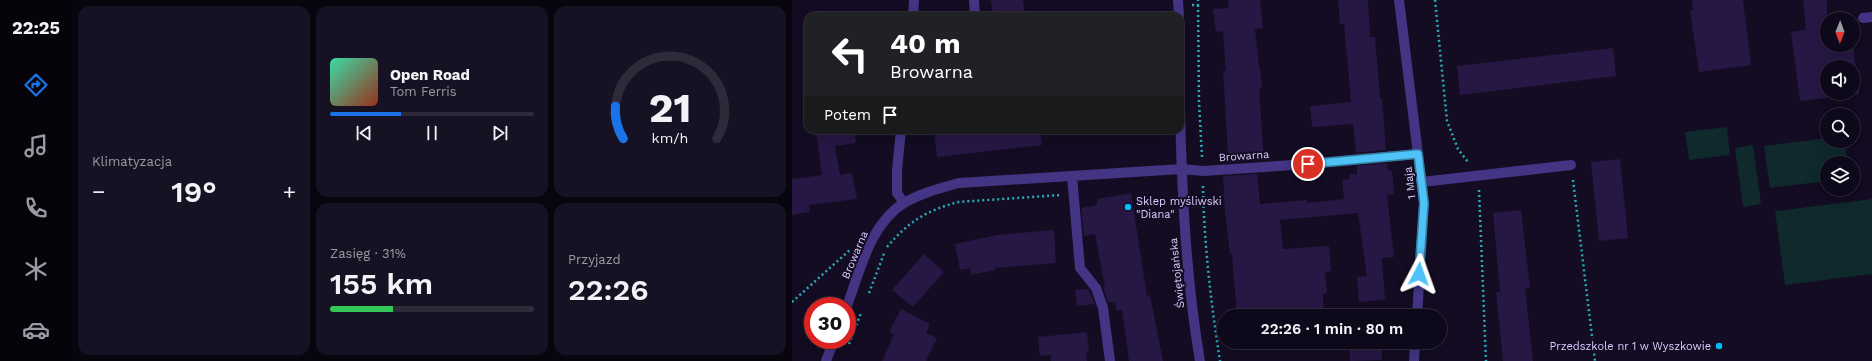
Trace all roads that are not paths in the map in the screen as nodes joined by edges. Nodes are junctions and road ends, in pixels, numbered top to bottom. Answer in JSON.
{"nodes":[{"id":1,"x":914,"y":0,"type":"edge"},
{"id":2,"x":974,"y":0,"type":"edge"},
{"id":3,"x":1178,"y":0,"type":"edge"},
{"id":4,"x":1399,"y":0,"type":"edge"},
{"id":5,"x":913,"y":12,"type":"edge"},
{"id":6,"x":975,"y":12,"type":"edge"},
{"id":7,"x":1179,"y":12,"type":"edge"},
{"id":8,"x":901,"y":134,"type":"edge"},
{"id":9,"x":1180,"y":134,"type":"edge"},
{"id":10,"x":1418,"y":154,"type":"junction"},
{"id":11,"x":1571,"y":165,"type":"road end"},
{"id":12,"x":1181,"y":169,"type":"junction"},
{"id":13,"x":1072,"y":176,"type":"junction"},
{"id":14,"x":1422,"y":182,"type":"junction"},
{"id":15,"x":904,"y":203,"type":"junction"},
{"id":16,"x":850,"y":297,"type":"edge"},
{"id":17,"x":1417,"y":309,"type":"edge"},
{"id":18,"x":831,"y":349,"type":"edge"},
{"id":19,"x":1415,"y":349,"type":"edge"},
{"id":20,"x":826,"y":361,"type":"edge"},
{"id":21,"x":1110,"y":361,"type":"edge"},
{"id":22,"x":1200,"y":361,"type":"edge"},
{"id":23,"x":1414,"y":361,"type":"edge"}],
"edges":[{"from":1,"to":5,"type":"street"},
{"from":2,"to":6,"type":"street"},
{"from":3,"to":7,"type":"street"},
{"from":4,"to":10,"type":"street","name":"1 Maja"},
{"from":8,"to":15,"type":"street"},
{"from":9,"to":12,"type":"street","name":"Świętojańska"},
{"from":10,"to":12,"type":"street","name":"Browarna"},
{"from":10,"to":14,"type":"street","name":"1 Maja"},
{"from":11,"to":14,"type":"street"},
{"from":12,"to":13,"type":"street","name":"Browarna"},
{"from":12,"to":22,"type":"street","name":"Świętojańska"},
{"from":13,"to":15,"type":"street","name":"Browarna"},
{"from":13,"to":21,"type":"street"},
{"from":14,"to":17,"type":"street","name":"1 Maja"},
{"from":15,"to":16,"type":"street","name":"Browarna"},
{"from":18,"to":20,"type":"street"},
{"from":19,"to":23,"type":"street"}]}
